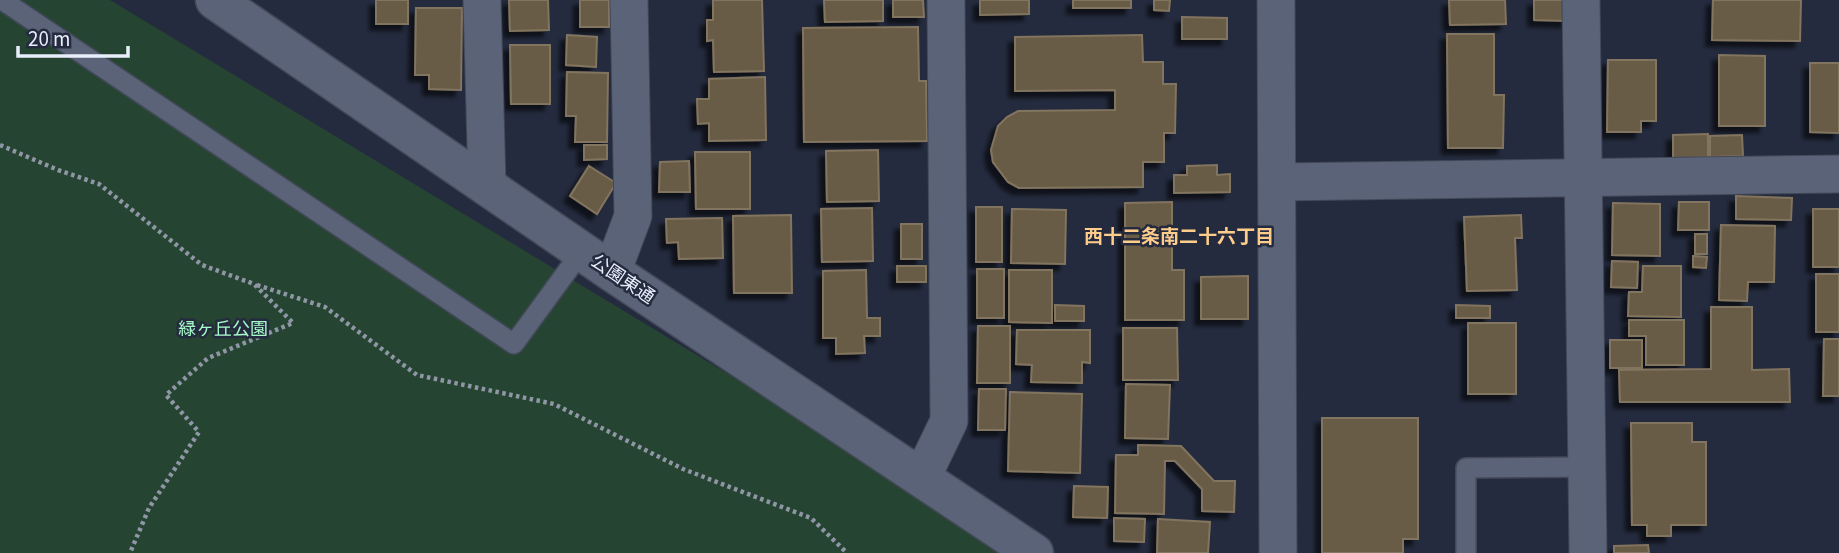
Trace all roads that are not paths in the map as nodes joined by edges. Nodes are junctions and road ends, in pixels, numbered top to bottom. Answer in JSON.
{"nodes":[{"id":1,"x":2,"y":0,"type":"edge"},
{"id":2,"x":215,"y":0,"type":"edge"},
{"id":3,"x":482,"y":0,"type":"edge"},
{"id":4,"x":629,"y":0,"type":"edge"},
{"id":5,"x":946,"y":0,"type":"edge"},
{"id":6,"x":1276,"y":0,"type":"edge"},
{"id":7,"x":1581,"y":0,"type":"edge"},
{"id":8,"x":24,"y":6,"type":"edge"},
{"id":9,"x":1839,"y":174,"type":"edge"},
{"id":10,"x":1585,"y":176,"type":"junction"},
{"id":11,"x":1277,"y":182,"type":"junction"},
{"id":12,"x":486,"y":184,"type":"junction"},
{"id":13,"x":582,"y":251,"type":"junction"},
{"id":14,"x":612,"y":272,"type":"junction"},
{"id":15,"x":1588,"y":467,"type":"junction"},
{"id":16,"x":922,"y":477,"type":"junction"},
{"id":17,"x":1034,"y":553,"type":"edge"},
{"id":18,"x":1278,"y":553,"type":"edge"},
{"id":19,"x":1466,"y":553,"type":"edge"},
{"id":20,"x":1588,"y":553,"type":"edge"}],
"edges":[{"from":1,"to":8,"type":"lane"},
{"from":2,"to":12,"type":"street","name":"公園東通"},
{"from":3,"to":12,"type":"street"},
{"from":4,"to":14,"type":"street"},
{"from":5,"to":16,"type":"street"},
{"from":6,"to":11,"type":"street"},
{"from":7,"to":10,"type":"street"},
{"from":8,"to":13,"type":"lane"},
{"from":9,"to":10,"type":"street"},
{"from":10,"to":11,"type":"street"},
{"from":10,"to":15,"type":"street"},
{"from":11,"to":18,"type":"street"},
{"from":12,"to":13,"type":"street","name":"公園東通"},
{"from":13,"to":14,"type":"street","name":"公園東通"},
{"from":14,"to":16,"type":"street","name":"公園東通"},
{"from":15,"to":19,"type":"lane"},
{"from":15,"to":20,"type":"street"},
{"from":16,"to":17,"type":"street","name":"公園東通"}]}
